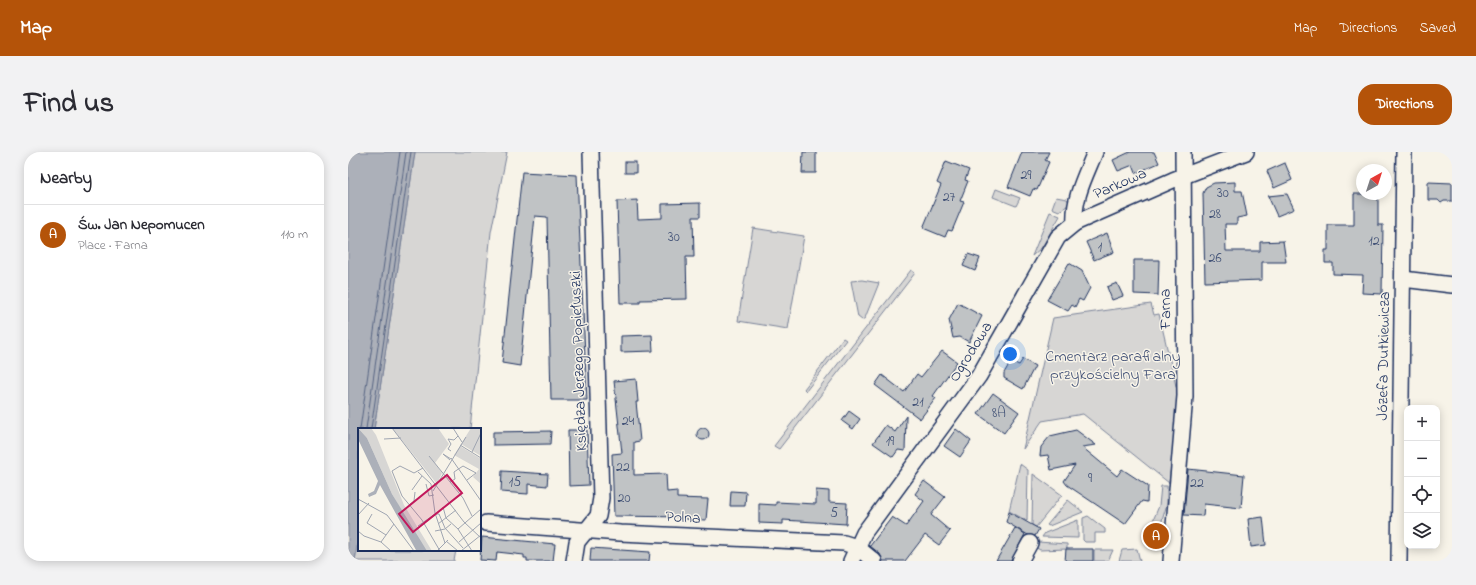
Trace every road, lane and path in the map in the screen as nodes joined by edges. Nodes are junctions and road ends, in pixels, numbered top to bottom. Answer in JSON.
{"nodes":[{"id":1,"x":591,"y":152,"type":"edge"},
{"id":2,"x":1095,"y":152,"type":"edge"},
{"id":3,"x":1183,"y":152,"type":"edge"},
{"id":4,"x":1246,"y":152,"type":"edge"},
{"id":5,"x":1404,"y":152,"type":"edge"},
{"id":6,"x":1183,"y":176,"type":"junction"},
{"id":7,"x":1075,"y":223,"type":"junction"},
{"id":8,"x":1403,"y":279,"type":"junction"},
{"id":9,"x":1452,"y":285,"type":"edge"},
{"id":10,"x":486,"y":523,"type":"dead end"},
{"id":11,"x":587,"y":530,"type":"junction"},
{"id":12,"x":1030,"y":543,"type":"dead end"},
{"id":13,"x":854,"y":554,"type":"edge"},
{"id":14,"x":574,"y":561,"type":"edge"},
{"id":15,"x":874,"y":561,"type":"edge"},
{"id":16,"x":1020,"y":561,"type":"edge"},
{"id":17,"x":1171,"y":561,"type":"edge"},
{"id":18,"x":1399,"y":561,"type":"edge"}],
"edges":[{"from":1,"to":11,"type":"street","name":"Księdza Jerzego Popiełuszki"},
{"from":2,"to":7,"type":"street"},
{"from":3,"to":6,"type":"street","name":"Farna"},
{"from":4,"to":6,"type":"street","name":"Parkowa"},
{"from":5,"to":8,"type":"street","name":"Józefa Dutkiewicza"},
{"from":6,"to":7,"type":"street","name":"Parkowa"},
{"from":6,"to":17,"type":"street","name":"Farna"},
{"from":7,"to":13,"type":"street","name":"Ogrodowa"},
{"from":8,"to":9,"type":"street"},
{"from":8,"to":18,"type":"street","name":"Józefa Dutkiewicza"},
{"from":10,"to":11,"type":"street","name":"Polna"},
{"from":11,"to":13,"type":"street","name":"Polna"},
{"from":11,"to":14,"type":"street","name":"Księdza Jerzego Popiełuszki"},
{"from":12,"to":16,"type":"street"},
{"from":13,"to":15,"type":"street","name":"Polna"}]}
